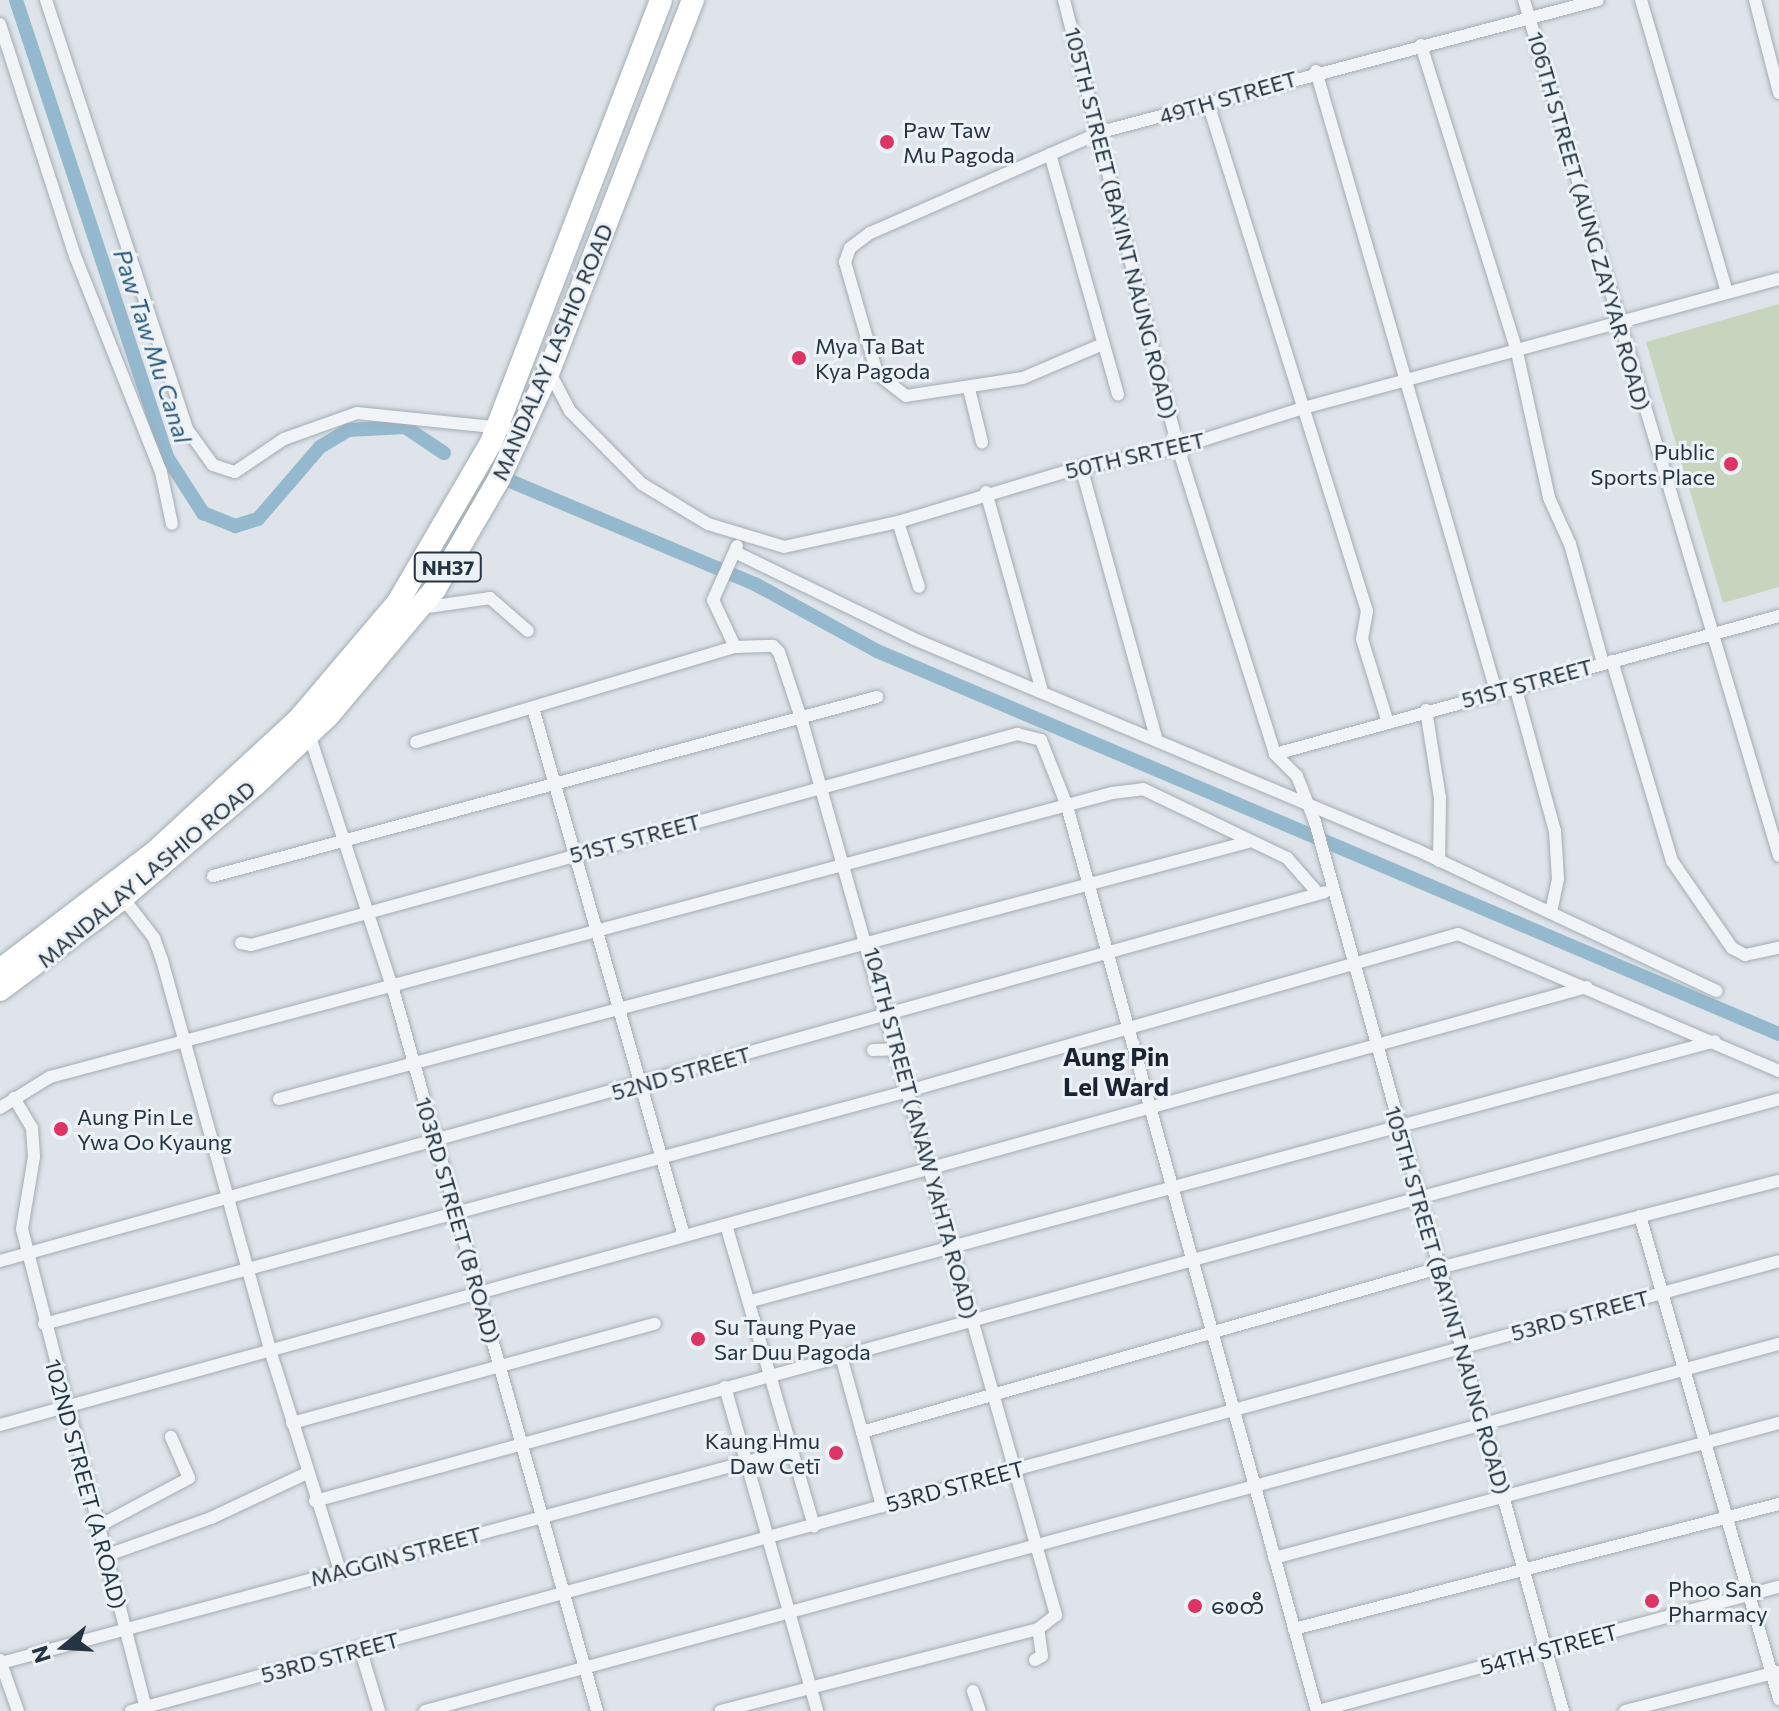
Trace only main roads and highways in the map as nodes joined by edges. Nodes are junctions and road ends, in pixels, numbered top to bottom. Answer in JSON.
{"nodes":[{"id":1,"x":661,"y":0,"type":"edge"},
{"id":2,"x":693,"y":0,"type":"edge"},
{"id":3,"x":304,"y":726,"type":"junction"},
{"id":4,"x":0,"y":970,"type":"edge"},
{"id":5,"x":0,"y":990,"type":"edge"}],
"edges":[{"from":1,"to":3,"type":"highway","number":"NH37"},
{"from":2,"to":3,"type":"highway","name":"MANDALAY LASHIO ROAD","number":"NH37"},
{"from":3,"to":4,"type":"highway","number":"NH37"},
{"from":3,"to":5,"type":"highway","name":"MANDALAY LASHIO ROAD","number":"NH37"}]}
